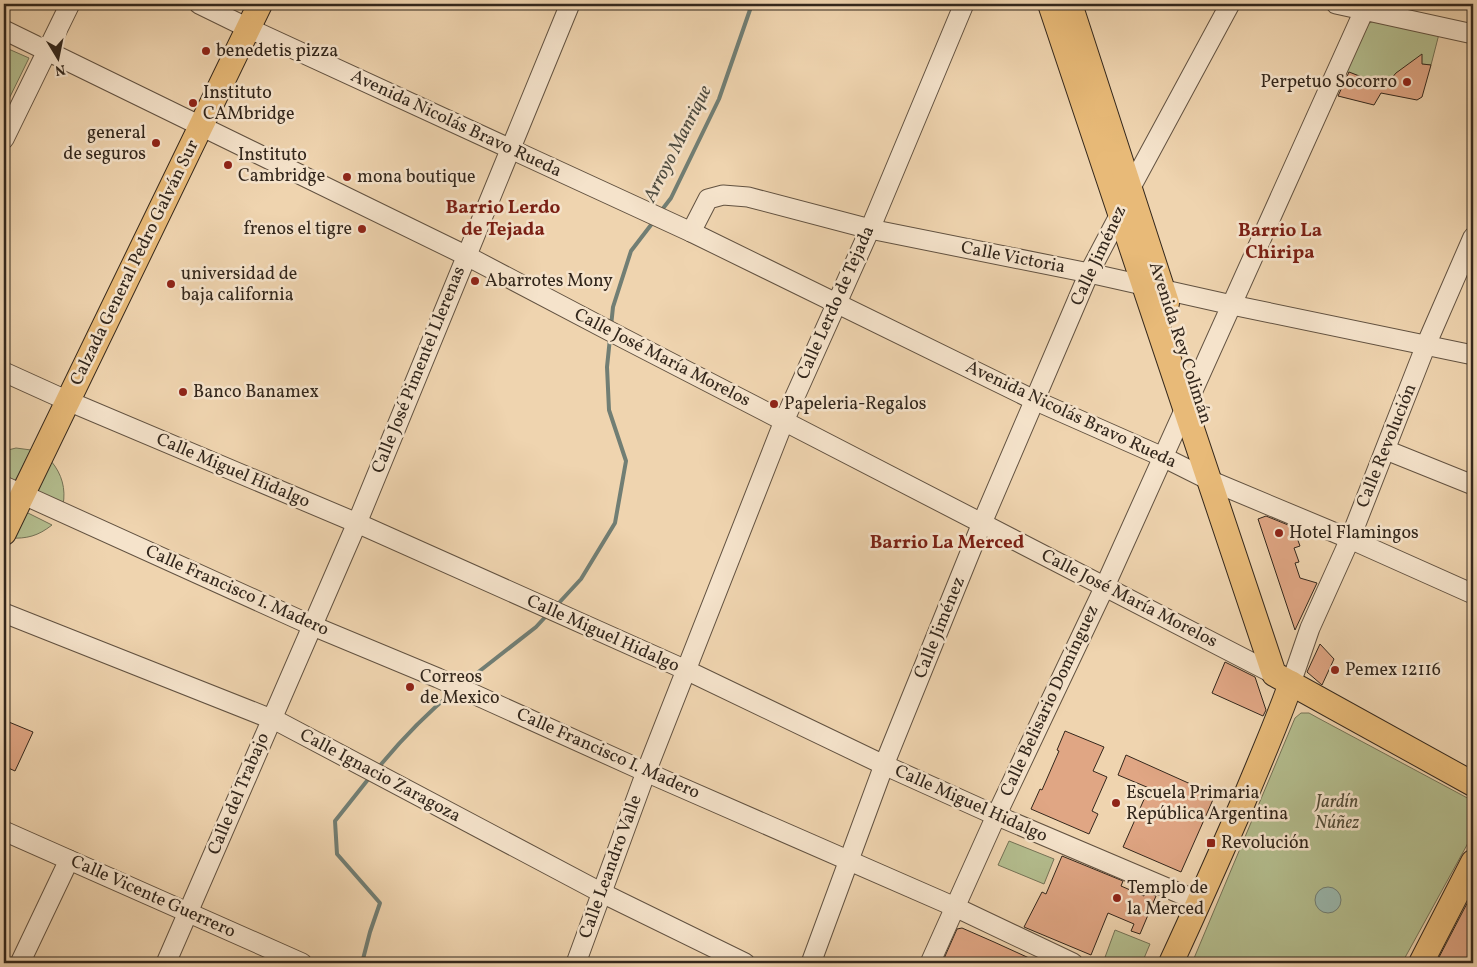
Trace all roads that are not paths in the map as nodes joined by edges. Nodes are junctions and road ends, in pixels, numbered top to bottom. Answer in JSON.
{"nodes":[{"id":1,"x":70,"y":4,"type":"edge"},
{"id":2,"x":199,"y":4,"type":"edge"},
{"id":3,"x":260,"y":4,"type":"edge"},
{"id":4,"x":570,"y":4,"type":"edge"},
{"id":5,"x":964,"y":4,"type":"edge"},
{"id":6,"x":1050,"y":4,"type":"edge"},
{"id":7,"x":1070,"y":4,"type":"edge"},
{"id":8,"x":1230,"y":4,"type":"edge"},
{"id":9,"x":1336,"y":4,"type":"edge"},
{"id":10,"x":1366,"y":7,"type":"edge"},
{"id":11,"x":248,"y":28,"type":"junction"},
{"id":12,"x":4,"y":30,"type":"edge"},
{"id":13,"x":1473,"y":34,"type":"edge"},
{"id":14,"x":47,"y":51,"type":"junction"},
{"id":15,"x":202,"y":125,"type":"junction"},
{"id":16,"x":4,"y":139,"type":"edge"},
{"id":17,"x":511,"y":148,"type":"junction"},
{"id":18,"x":1130,"y":189,"type":"junction"},
{"id":19,"x":1120,"y":214,"type":"junction"},
{"id":20,"x":683,"y":228,"type":"junction"},
{"id":21,"x":870,"y":229,"type":"junction"},
{"id":22,"x":1473,"y":237,"type":"edge"},
{"id":23,"x":465,"y":255,"type":"junction"},
{"id":24,"x":1089,"y":273,"type":"junction"},
{"id":25,"x":1154,"y":288,"type":"junction"},
{"id":26,"x":836,"y":302,"type":"junction"},
{"id":27,"x":1232,"y":305,"type":"junction"},
{"id":28,"x":1426,"y":346,"type":"junction"},
{"id":29,"x":1473,"y":355,"type":"edge"},
{"id":30,"x":4,"y":372,"type":"edge"},
{"id":31,"x":1194,"y":386,"type":"junction"},
{"id":32,"x":1034,"y":400,"type":"junction"},
{"id":33,"x":68,"y":401,"type":"junction"},
{"id":34,"x":1185,"y":408,"type":"junction"},
{"id":35,"x":784,"y":421,"type":"junction"},
{"id":36,"x":1386,"y":450,"type":"junction"},
{"id":37,"x":1163,"y":457,"type":"junction"},
{"id":38,"x":1218,"y":484,"type":"junction"},
{"id":39,"x":1473,"y":485,"type":"edge"},
{"id":40,"x":13,"y":490,"type":"edge"},
{"id":41,"x":357,"y":523,"type":"junction"},
{"id":42,"x":982,"y":523,"type":"junction"},
{"id":43,"x":4,"y":533,"type":"edge"},
{"id":44,"x":1350,"y":539,"type":"junction"},
{"id":45,"x":1104,"y":586,"type":"junction"},
{"id":46,"x":1473,"y":594,"type":"edge"},
{"id":47,"x":4,"y":614,"type":"edge"},
{"id":48,"x":313,"y":626,"type":"junction"},
{"id":49,"x":686,"y":670,"type":"junction"},
{"id":50,"x":1282,"y":678,"type":"junction"},
{"id":51,"x":271,"y":718,"type":"junction"},
{"id":52,"x":884,"y":765,"type":"junction"},
{"id":53,"x":646,"y":772,"type":"junction"},
{"id":54,"x":1473,"y":784,"type":"edge"},
{"id":55,"x":996,"y":816,"type":"junction"},
{"id":56,"x":4,"y":831,"type":"edge"},
{"id":57,"x":69,"y":860,"type":"junction"},
{"id":58,"x":850,"y":861,"type":"junction"},
{"id":59,"x":1473,"y":862,"type":"edge"},
{"id":60,"x":602,"y":892,"type":"junction"},
{"id":61,"x":1200,"y":902,"type":"junction"},
{"id":62,"x":955,"y":907,"type":"junction"},
{"id":63,"x":187,"y":914,"type":"junction"},
{"id":64,"x":20,"y":963,"type":"edge"},
{"id":65,"x":166,"y":963,"type":"edge"},
{"id":66,"x":299,"y":963,"type":"edge"},
{"id":67,"x":576,"y":963,"type":"edge"},
{"id":68,"x":745,"y":963,"type":"edge"},
{"id":69,"x":811,"y":963,"type":"edge"},
{"id":70,"x":930,"y":963,"type":"edge"},
{"id":71,"x":1073,"y":963,"type":"edge"},
{"id":72,"x":1171,"y":963,"type":"edge"},
{"id":73,"x":1421,"y":963,"type":"edge"}],
"edges":[{"from":1,"to":14,"type":"street"},
{"from":2,"to":11,"type":"street","name":"Avenida Nicolás Bravo Rueda"},
{"from":3,"to":11,"type":"main road","name":"Calzada General Pedro Galván Sur"},
{"from":4,"to":17,"type":"street","name":"Calle José Pimentel Llerenas"},
{"from":5,"to":21,"type":"street","name":"Calle Lerdo de Tejada"},
{"from":6,"to":19,"type":"main road","name":"Avenida Rey Colimán"},
{"from":7,"to":18,"type":"main road","name":"Avenida Rey Colimán"},
{"from":8,"to":18,"type":"street","name":"Calle Jiménez"},
{"from":9,"to":10,"type":"street"},
{"from":10,"to":13,"type":"street"},
{"from":10,"to":27,"type":"street","name":"Calle Belisario Domínguez"},
{"from":11,"to":15,"type":"main road","name":"Calzada General Pedro Galván Sur"},
{"from":11,"to":17,"type":"street","name":"Avenida Nicolás Bravo Rueda"},
{"from":12,"to":14,"type":"street","name":"Calle José María Morelos"},
{"from":14,"to":15,"type":"street","name":"Calle José María Morelos"},
{"from":14,"to":16,"type":"street"},
{"from":15,"to":23,"type":"street","name":"Calle José María Morelos"},
{"from":15,"to":33,"type":"main road","name":"Calzada General Pedro Galván Sur"},
{"from":17,"to":20,"type":"street","name":"Avenida Nicolás Bravo Rueda"},
{"from":17,"to":23,"type":"street","name":"Calle José Pimentel Llerenas"},
{"from":18,"to":19,"type":"street","name":"Calle Jiménez"},
{"from":18,"to":25,"type":"main road","name":"Avenida Rey Colimán"},
{"from":19,"to":24,"type":"street","name":"Calle Jiménez"},
{"from":19,"to":25,"type":"main road","name":"Avenida Rey Colimán"},
{"from":20,"to":21,"type":"street","name":"Calle Victoria"},
{"from":20,"to":26,"type":"street","name":"Avenida Nicolás Bravo Rueda"},
{"from":21,"to":24,"type":"street","name":"Calle Victoria"},
{"from":21,"to":26,"type":"street","name":"Calle Lerdo de Tejada"},
{"from":22,"to":28,"type":"street","name":"Calle Revolución"},
{"from":23,"to":35,"type":"street","name":"Calle José María Morelos"},
{"from":23,"to":41,"type":"street","name":"Calle José Pimentel Llerenas"},
{"from":24,"to":25,"type":"street","name":"Calle Victoria"},
{"from":24,"to":32,"type":"street","name":"Calle Jiménez"},
{"from":25,"to":27,"type":"street","name":"Calle Victoria"},
{"from":25,"to":31,"type":"main road","name":"Avenida Rey Colimán"},
{"from":25,"to":34,"type":"main road","name":"Avenida Rey Colimán"},
{"from":26,"to":32,"type":"street","name":"Avenida Nicolás Bravo Rueda"},
{"from":26,"to":35,"type":"street","name":"Calle Lerdo de Tejada"},
{"from":27,"to":28,"type":"street","name":"Calle Victoria"},
{"from":27,"to":31,"type":"street","name":"Calle Belisario Domínguez"},
{"from":28,"to":29,"type":"street","name":"Calle Victoria"},
{"from":28,"to":36,"type":"street","name":"Calle Revolución"},
{"from":30,"to":33,"type":"street","name":"Calle Miguel Hidalgo"},
{"from":31,"to":34,"type":"street","name":"Calle Belisario Domínguez"},
{"from":31,"to":38,"type":"main road","name":"Avenida Rey Colimán"},
{"from":32,"to":37,"type":"street","name":"Avenida Nicolás Bravo Rueda"},
{"from":32,"to":42,"type":"street","name":"Calle Jiménez"},
{"from":33,"to":40,"type":"main road","name":"Calzada General Pedro Galván Sur"},
{"from":33,"to":41,"type":"street","name":"Calle Miguel Hidalgo"},
{"from":34,"to":37,"type":"street","name":"Calle Belisario Domínguez"},
{"from":34,"to":38,"type":"main road","name":"Avenida Rey Colimán"},
{"from":35,"to":42,"type":"street","name":"Calle José María Morelos"},
{"from":35,"to":49,"type":"street","name":"Calle Lerdo de Tejada"},
{"from":36,"to":39,"type":"street"},
{"from":36,"to":44,"type":"street","name":"Calle Revolución"},
{"from":37,"to":38,"type":"street","name":"Avenida Nicolás Bravo Rueda"},
{"from":37,"to":45,"type":"street","name":"Calle Belisario Domínguez"},
{"from":38,"to":44,"type":"street","name":"Avenida Nicolás Bravo Rueda"},
{"from":38,"to":50,"type":"main road","name":"Avenida Rey Colimán"},
{"from":40,"to":43,"type":"main road","name":"Calzada General Pedro Galván Sur"},
{"from":40,"to":48,"type":"street","name":"Calle Francisco I. Madero"},
{"from":41,"to":48,"type":"street","name":"Calle José Pimentel Llerenas"},
{"from":41,"to":49,"type":"street","name":"Calle Miguel Hidalgo"},
{"from":42,"to":45,"type":"street","name":"Calle José María Morelos"},
{"from":42,"to":52,"type":"street","name":"Calle Jiménez"},
{"from":44,"to":46,"type":"street","name":"Avenida Nicolás Bravo Rueda"},
{"from":44,"to":50,"type":"street","name":"Calle Revolución"},
{"from":45,"to":50,"type":"street","name":"Calle José María Morelos"},
{"from":45,"to":55,"type":"street","name":"Calle Belisario Domínguez"},
{"from":47,"to":51,"type":"street","name":"Calle Ignacio Zaragoza"},
{"from":48,"to":51,"type":"street","name":"Calle del Trabajo"},
{"from":48,"to":53,"type":"street","name":"Calle Francisco I. Madero"},
{"from":49,"to":52,"type":"street","name":"Calle Miguel Hidalgo"},
{"from":49,"to":53,"type":"street","name":"Calle Lerdo de Tejada"},
{"from":50,"to":54,"type":"main road","name":"Calle José María Morelos"},
{"from":50,"to":61,"type":"main road"},
{"from":51,"to":60,"type":"street","name":"Calle Ignacio Zaragoza"},
{"from":51,"to":63,"type":"street","name":"Calle del Trabajo"},
{"from":52,"to":55,"type":"street","name":"Calle Miguel Hidalgo"},
{"from":52,"to":58,"type":"street","name":"Calle Jiménez"},
{"from":53,"to":58,"type":"street","name":"Calle Francisco I. Madero"},
{"from":53,"to":60,"type":"street","name":"Calle Leandro Valle"},
{"from":55,"to":61,"type":"street","name":"Calle Miguel Hidalgo"},
{"from":55,"to":62,"type":"street","name":"Calle Belisario Domínguez"},
{"from":56,"to":57,"type":"street","name":"Calle Vicente Guerrero"},
{"from":57,"to":63,"type":"street","name":"Calle Vicente Guerrero"},
{"from":57,"to":64,"type":"street"},
{"from":58,"to":62,"type":"street","name":"Calle Francisco I. Madero"},
{"from":58,"to":69,"type":"street","name":"Calle Jiménez"},
{"from":59,"to":73,"type":"main road"},
{"from":60,"to":67,"type":"street","name":"Calle Leandro Valle"},
{"from":60,"to":68,"type":"street","name":"Calle Ignacio Zaragoza"},
{"from":61,"to":72,"type":"main road"},
{"from":62,"to":70,"type":"street","name":"Calle Belisario Domínguez"},
{"from":62,"to":71,"type":"street","name":"Calle Francisco I. Madero"},
{"from":63,"to":65,"type":"street","name":"Calle del Trabajo"},
{"from":63,"to":66,"type":"street","name":"Calle Vicente Guerrero"}]}
